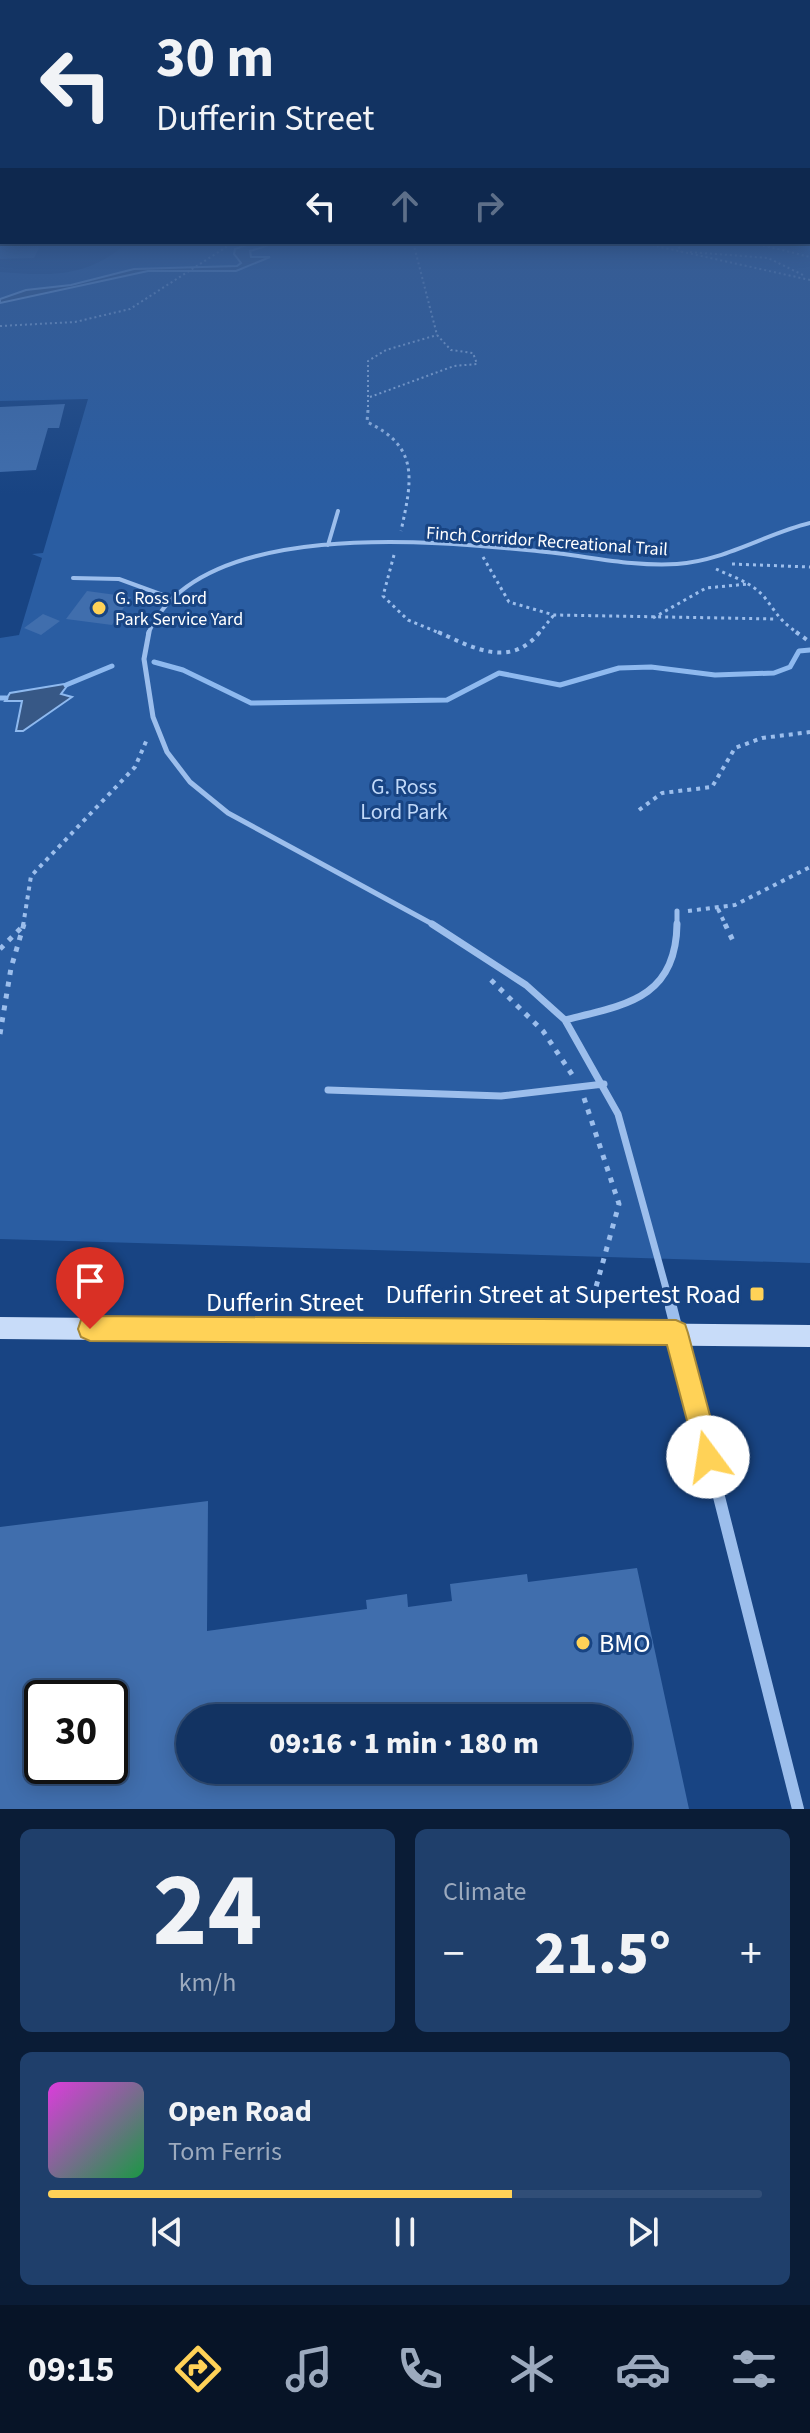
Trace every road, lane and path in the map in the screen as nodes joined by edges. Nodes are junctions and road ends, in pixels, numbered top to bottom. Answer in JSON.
{"nodes":[{"id":1,"x":435,"y":325,"type":"edge"},
{"id":2,"x":437,"y":335,"type":"junction"},
{"id":3,"x":370,"y":397,"type":"junction"},
{"id":4,"x":367,"y":422,"type":"junction"},
{"id":5,"x":366,"y":428,"type":"dead end"},
{"id":6,"x":338,"y":511,"type":"dead end"},
{"id":7,"x":810,"y":523,"type":"edge"},
{"id":8,"x":397,"y":544,"type":"junction"},
{"id":9,"x":328,"y":545,"type":"junction"},
{"id":10,"x":477,"y":548,"type":"junction"},
{"id":11,"x":702,"y":563,"type":"junction"},
{"id":12,"x":810,"y":567,"type":"edge"},
{"id":13,"x":73,"y":578,"type":"dead end"},
{"id":14,"x":749,"y":584,"type":"junction"},
{"id":15,"x":171,"y":598,"type":"junction"},
{"id":16,"x":554,"y":615,"type":"junction"},
{"id":17,"x":651,"y":619,"type":"junction"},
{"id":18,"x":777,"y":619,"type":"junction"},
{"id":19,"x":810,"y":642,"type":"edge"},
{"id":20,"x":155,"y":721,"type":"junction"},
{"id":21,"x":810,"y":732,"type":"edge"},
{"id":22,"x":639,"y":810,"type":"dead end"},
{"id":23,"x":810,"y":867,"type":"edge"},
{"id":24,"x":718,"y":909,"type":"junction"},
{"id":25,"x":677,"y":911,"type":"joint"},
{"id":26,"x":23,"y":926,"type":"junction"},
{"id":27,"x":735,"y":945,"type":"dead end"},
{"id":28,"x":0,"y":949,"type":"edge"},
{"id":29,"x":565,"y":1020,"type":"junction"},
{"id":30,"x":0,"y":1034,"type":"edge"},
{"id":31,"x":604,"y":1084,"type":"junction"},
{"id":32,"x":328,"y":1090,"type":"dead end"},
{"id":33,"x":667,"y":1292,"type":"joint"},
{"id":34,"x":0,"y":1328,"type":"edge"},
{"id":35,"x":676,"y":1333,"type":"junction"},
{"id":36,"x":810,"y":1336,"type":"edge"},
{"id":37,"x":798,"y":1809,"type":"edge"}],
"edges":[{"from":1,"to":2,"type":"path"},
{"from":2,"to":3,"type":"path"},
{"from":2,"to":3,"type":"path"},
{"from":3,"to":4,"type":"path"},
{"from":4,"to":5,"type":"path"},
{"from":4,"to":8,"type":"path","name":"Finch Corridor Recreational Trail"},
{"from":6,"to":9,"type":"lane"},
{"from":7,"to":11,"type":"lane","name":"Finch Corridor Recreational Trail"},
{"from":8,"to":9,"type":"lane"},
{"from":8,"to":10,"type":"lane","name":"Finch Corridor Recreational Trail"},
{"from":8,"to":16,"type":"path"},
{"from":9,"to":15,"type":"lane"},
{"from":10,"to":11,"type":"lane","name":"Finch Corridor Recreational Trail"},
{"from":10,"to":16,"type":"path"},
{"from":11,"to":12,"type":"path"},
{"from":11,"to":14,"type":"path"},
{"from":13,"to":15,"type":"lane"},
{"from":14,"to":17,"type":"path"},
{"from":14,"to":18,"type":"path"},
{"from":15,"to":20,"type":"lane"},
{"from":16,"to":17,"type":"path"},
{"from":17,"to":18,"type":"path"},
{"from":18,"to":19,"type":"path"},
{"from":20,"to":26,"type":"path"},
{"from":20,"to":29,"type":"lane"},
{"from":21,"to":22,"type":"path"},
{"from":23,"to":24,"type":"path"},
{"from":24,"to":25,"type":"path"},
{"from":24,"to":27,"type":"path"},
{"from":25,"to":29,"type":"lane"},
{"from":26,"to":28,"type":"path"},
{"from":26,"to":30,"type":"path"},
{"from":29,"to":31,"type":"lane"},
{"from":31,"to":32,"type":"lane"},
{"from":31,"to":33,"type":"lane"},
{"from":33,"to":35,"type":"street"},
{"from":34,"to":35,"type":"main road","name":"Dufferin Street"},
{"from":35,"to":36,"type":"main road","name":"Dufferin Street"},
{"from":35,"to":37,"type":"street"}]}
